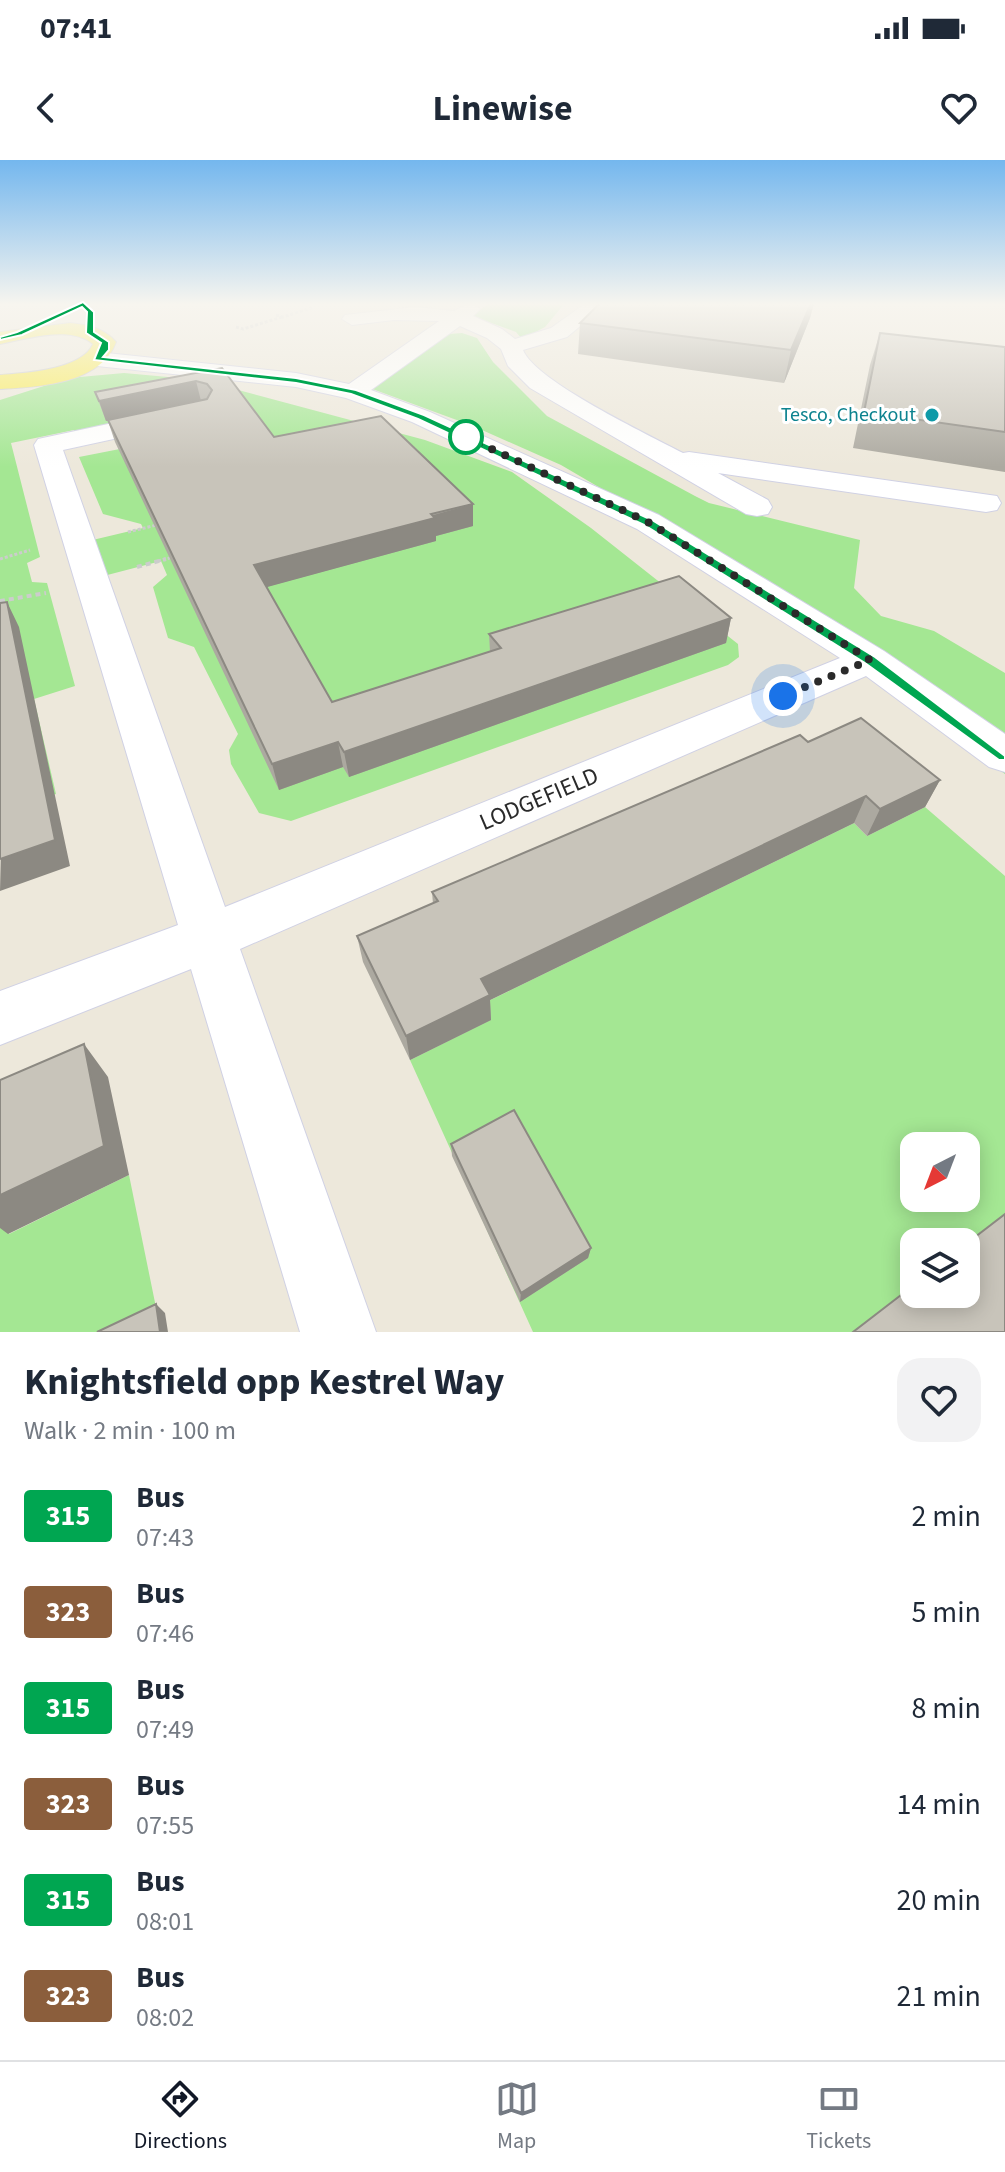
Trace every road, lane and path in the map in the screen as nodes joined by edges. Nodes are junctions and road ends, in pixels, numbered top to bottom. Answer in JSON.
{"nodes":[{"id":1,"x":67,"y":358,"type":"edge"},
{"id":2,"x":190,"y":358,"type":"edge"},
{"id":3,"x":401,"y":358,"type":"edge"},
{"id":4,"x":515,"y":358,"type":"edge"},
{"id":5,"x":0,"y":382,"type":"edge"},
{"id":6,"x":353,"y":392,"type":"junction"},
{"id":7,"x":187,"y":415,"type":"edge"},
{"id":8,"x":667,"y":457,"type":"junction"},
{"id":9,"x":986,"y":503,"type":"dead end"},
{"id":10,"x":757,"y":507,"type":"dead end"},
{"id":11,"x":169,"y":522,"type":"edge"},
{"id":12,"x":180,"y":556,"type":"edge"},
{"id":13,"x":86,"y":561,"type":"junction"},
{"id":14,"x":870,"y":660,"type":"junction"},
{"id":15,"x":1005,"y":756,"type":"edge"},
{"id":16,"x":208,"y":938,"type":"junction"},
{"id":17,"x":0,"y":1018,"type":"edge"},
{"id":18,"x":338,"y":1332,"type":"edge"}],
"edges":[{"from":1,"to":5,"type":"main road"},
{"from":2,"to":6,"type":"street"},
{"from":3,"to":6,"type":"street"},
{"from":4,"to":8,"type":"street"},
{"from":6,"to":14,"type":"street"},
{"from":7,"to":13,"type":"street"},
{"from":8,"to":9,"type":"street"},
{"from":8,"to":10,"type":"street"},
{"from":11,"to":13,"type":"path"},
{"from":12,"to":13,"type":"path"},
{"from":13,"to":16,"type":"street"},
{"from":14,"to":15,"type":"street"},
{"from":14,"to":16,"type":"street","name":"LODGEFIELD"},
{"from":16,"to":17,"type":"street","name":"LODGEFIELD"},
{"from":16,"to":18,"type":"street"}]}
